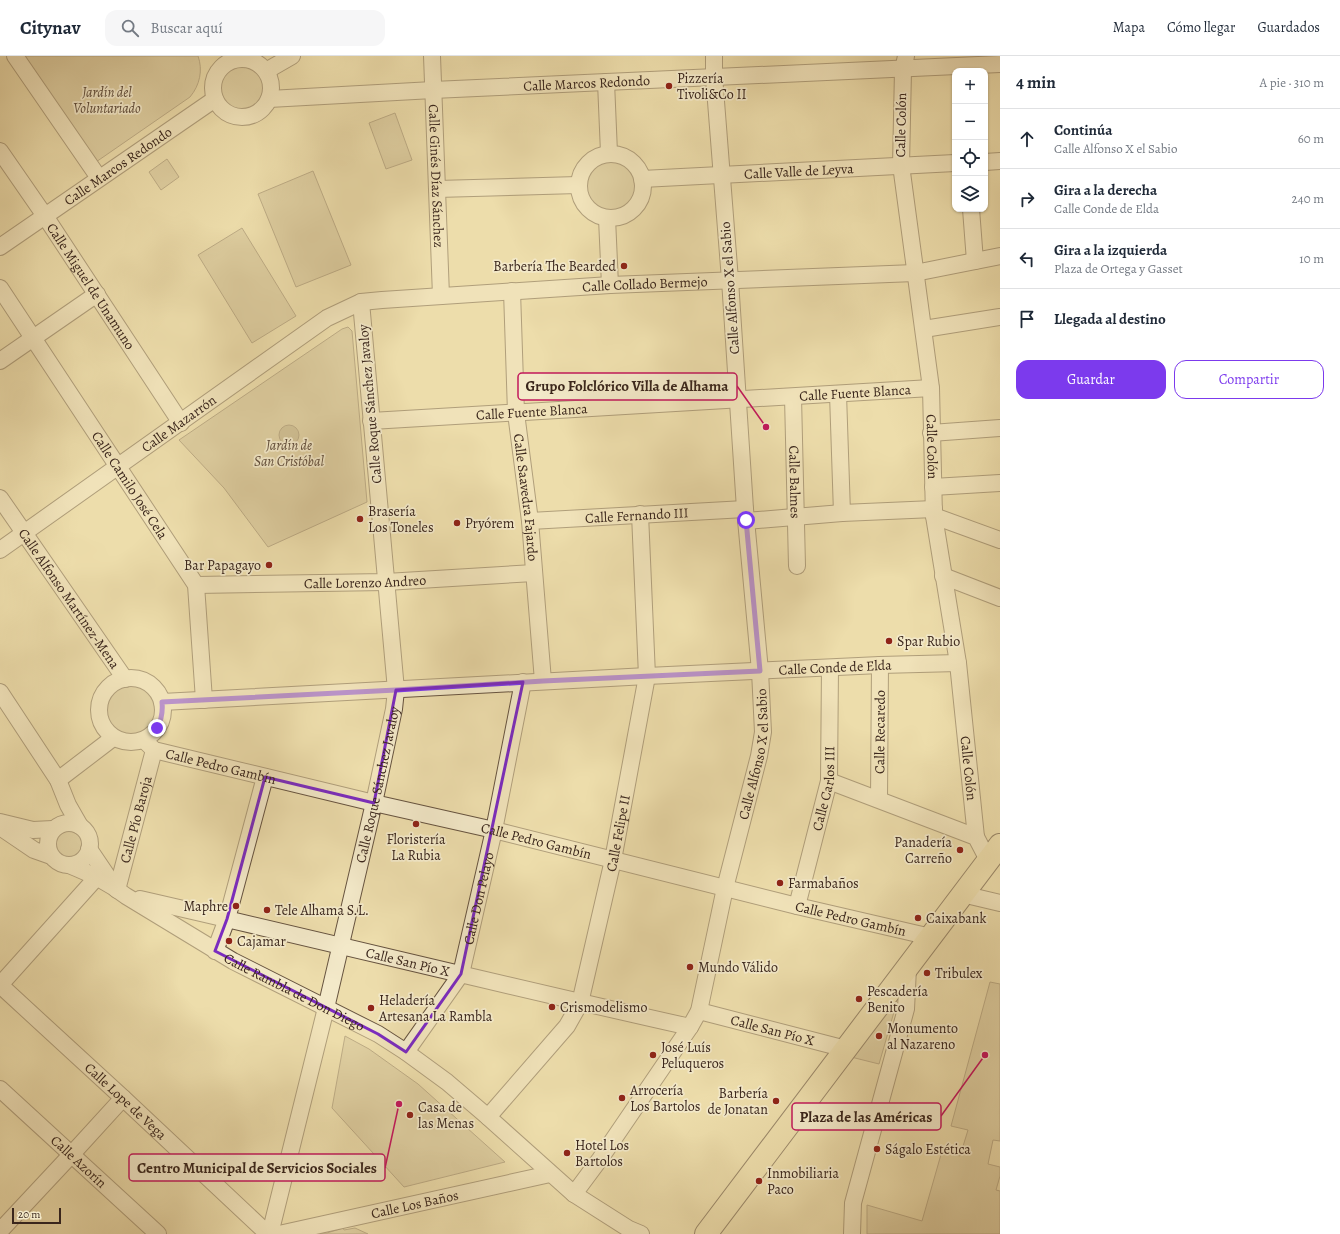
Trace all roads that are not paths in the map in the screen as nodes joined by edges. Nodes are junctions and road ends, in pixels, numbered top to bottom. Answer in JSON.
{"nodes":[{"id":1,"x":14,"y":56,"type":"edge"},
{"id":2,"x":292,"y":56,"type":"edge"},
{"id":3,"x":432,"y":56,"type":"edge"},
{"id":4,"x":714,"y":56,"type":"edge"},
{"id":5,"x":227,"y":59,"type":"edge"},
{"id":6,"x":904,"y":63,"type":"edge"},
{"id":7,"x":1000,"y":64,"type":"edge"},
{"id":8,"x":266,"y":71,"type":"junction"},
{"id":9,"x":714,"y":76,"type":"junction"},
{"id":10,"x":606,"y":82,"type":"junction"},
{"id":11,"x":433,"y":90,"type":"junction"},
{"id":12,"x":215,"y":99,"type":"junction"},
{"id":13,"x":269,"y":99,"type":"junction"},
{"id":14,"x":0,"y":150,"type":"edge"},
{"id":15,"x":609,"y":154,"type":"junction"},
{"id":16,"x":1000,"y":161,"type":"edge"},
{"id":17,"x":988,"y":162,"type":"edge"},
{"id":18,"x":952,"y":163,"type":"edge"},
{"id":19,"x":901,"y":165,"type":"junction"},
{"id":20,"x":722,"y":174,"type":"junction"},
{"id":21,"x":99,"y":178,"type":"junction"},
{"id":22,"x":642,"y":179,"type":"junction"},
{"id":23,"x":578,"y":186,"type":"junction"},
{"id":24,"x":437,"y":189,"type":"junction"},
{"id":25,"x":971,"y":212,"type":"edge"},
{"id":26,"x":45,"y":216,"type":"junction"},
{"id":27,"x":608,"y":218,"type":"junction"},
{"id":28,"x":0,"y":247,"type":"edge"},
{"id":29,"x":1000,"y":256,"type":"edge"},
{"id":30,"x":975,"y":260,"type":"junction"},
{"id":31,"x":915,"y":273,"type":"junction"},
{"id":32,"x":730,"y":280,"type":"junction"},
{"id":33,"x":610,"y":285,"type":"junction"},
{"id":34,"x":0,"y":288,"type":"edge"},
{"id":35,"x":512,"y":291,"type":"junction"},
{"id":36,"x":97,"y":294,"type":"junction"},
{"id":37,"x":441,"y":296,"type":"junction"},
{"id":38,"x":361,"y":302,"type":"junction"},
{"id":39,"x":1000,"y":317,"type":"edge"},
{"id":40,"x":924,"y":329,"type":"junction"},
{"id":41,"x":34,"y":337,"type":"junction"},
{"id":42,"x":0,"y":361,"type":"edge"},
{"id":43,"x":932,"y":388,"type":"junction"},
{"id":44,"x":838,"y":394,"type":"junction"},
{"id":45,"x":793,"y":397,"type":"junction"},
{"id":46,"x":737,"y":400,"type":"junction"},
{"id":47,"x":516,"y":413,"type":"junction"},
{"id":48,"x":371,"y":421,"type":"junction"},
{"id":49,"x":181,"y":422,"type":"junction"},
{"id":50,"x":1000,"y":428,"type":"edge"},
{"id":51,"x":932,"y":433,"type":"junction"},
{"id":52,"x":119,"y":466,"type":"junction"},
{"id":53,"x":1000,"y":484,"type":"edge"},
{"id":54,"x":933,"y":487,"type":"junction"},
{"id":55,"x":0,"y":498,"type":"edge"},
{"id":56,"x":842,"y":513,"type":"junction"},
{"id":57,"x":934,"y":513,"type":"junction"},
{"id":58,"x":640,"y":514,"type":"junction"},
{"id":59,"x":745,"y":515,"type":"junction"},
{"id":60,"x":795,"y":516,"type":"junction"},
{"id":61,"x":530,"y":521,"type":"junction"},
{"id":62,"x":24,"y":533,"type":"junction"},
{"id":63,"x":1000,"y":540,"type":"edge"},
{"id":64,"x":0,"y":550,"type":"edge"},
{"id":65,"x":797,"y":566,"type":"dead end"},
{"id":66,"x":534,"y":573,"type":"junction"},
{"id":67,"x":943,"y":576,"type":"junction"},
{"id":68,"x":386,"y":582,"type":"junction"},
{"id":69,"x":196,"y":585,"type":"junction"},
{"id":70,"x":1000,"y":598,"type":"edge"},
{"id":71,"x":958,"y":663,"type":"junction"},
{"id":72,"x":880,"y":665,"type":"junction"},
{"id":73,"x":830,"y":668,"type":"junction"},
{"id":74,"x":760,"y":671,"type":"junction"},
{"id":75,"x":647,"y":676,"type":"junction"},
{"id":76,"x":125,"y":679,"type":"junction"},
{"id":77,"x":543,"y":681,"type":"junction"},
{"id":78,"x":523,"y":682,"type":"junction"},
{"id":79,"x":396,"y":690,"type":"junction"},
{"id":80,"x":0,"y":692,"type":"edge"},
{"id":81,"x":204,"y":700,"type":"junction"},
{"id":82,"x":162,"y":702,"type":"junction"},
{"id":83,"x":113,"y":738,"type":"junction"},
{"id":84,"x":149,"y":745,"type":"junction"},
{"id":85,"x":265,"y":777,"type":"junction"},
{"id":86,"x":829,"y":781,"type":"junction"},
{"id":87,"x":59,"y":782,"type":"junction"},
{"id":88,"x":880,"y":799,"type":"junction"},
{"id":89,"x":374,"y":803,"type":"junction"},
{"id":90,"x":0,"y":822,"type":"edge"},
{"id":91,"x":80,"y":826,"type":"junction"},
{"id":92,"x":0,"y":827,"type":"edge"},
{"id":93,"x":56,"y":827,"type":"junction"},
{"id":94,"x":494,"y":830,"type":"junction"},
{"id":95,"x":976,"y":837,"type":"junction"},
{"id":96,"x":89,"y":849,"type":"junction"},
{"id":97,"x":994,"y":852,"type":"edge"},
{"id":98,"x":51,"y":856,"type":"junction"},
{"id":99,"x":613,"y":860,"type":"junction"},
{"id":100,"x":69,"y":865,"type":"junction"},
{"id":101,"x":97,"y":877,"type":"junction"},
{"id":102,"x":725,"y":888,"type":"junction"},
{"id":103,"x":119,"y":891,"type":"junction"},
{"id":104,"x":962,"y":894,"type":"junction"},
{"id":105,"x":1000,"y":903,"type":"edge"},
{"id":106,"x":797,"y":906,"type":"junction"},
{"id":107,"x":228,"y":919,"type":"junction"},
{"id":108,"x":931,"y":937,"type":"junction"},
{"id":109,"x":340,"y":946,"type":"junction"},
{"id":110,"x":215,"y":950,"type":"junction"},
{"id":111,"x":908,"y":968,"type":"junction"},
{"id":112,"x":461,"y":974,"type":"junction"},
{"id":113,"x":0,"y":985,"type":"edge"},
{"id":114,"x":580,"y":1003,"type":"junction"},
{"id":115,"x":326,"y":1008,"type":"junction"},
{"id":116,"x":699,"y":1011,"type":"junction"},
{"id":117,"x":690,"y":1027,"type":"junction"},
{"id":118,"x":846,"y":1049,"type":"junction"},
{"id":119,"x":406,"y":1052,"type":"junction"},
{"id":120,"x":0,"y":1089,"type":"edge"},
{"id":121,"x":123,"y":1098,"type":"junction"},
{"id":122,"x":488,"y":1116,"type":"junction"},
{"id":123,"x":71,"y":1155,"type":"junction"},
{"id":124,"x":550,"y":1174,"type":"junction"},
{"id":125,"x":574,"y":1194,"type":"junction"},
{"id":126,"x":0,"y":1231,"type":"edge"},
{"id":127,"x":4,"y":1234,"type":"edge"},
{"id":128,"x":158,"y":1234,"type":"edge"},
{"id":129,"x":269,"y":1234,"type":"edge"},
{"id":130,"x":279,"y":1234,"type":"edge"},
{"id":131,"x":641,"y":1234,"type":"edge"},
{"id":132,"x":706,"y":1234,"type":"edge"},
{"id":133,"x":852,"y":1234,"type":"edge"}],
"edges":[{"from":1,"to":21,"type":"street"},
{"from":2,"to":8,"type":"street"},
{"from":3,"to":11,"type":"street","name":"Calle Ginés Díaz Sánchez"},
{"from":4,"to":9,"type":"street","name":"Calle Alfonso X el Sabio"},
{"from":5,"to":8,"type":"street"},
{"from":5,"to":12,"type":"street"},
{"from":6,"to":7,"type":"street","name":"Calle Marcos Redondo"},
{"from":6,"to":9,"type":"street","name":"Calle Marcos Redondo"},
{"from":6,"to":19,"type":"street","name":"Calle Colón"},
{"from":8,"to":13,"type":"street"},
{"from":9,"to":10,"type":"street","name":"Calle Marcos Redondo"},
{"from":9,"to":20,"type":"street","name":"Calle Alfonso X el Sabio"},
{"from":10,"to":11,"type":"street","name":"Calle Marcos Redondo"},
{"from":10,"to":15,"type":"street"},
{"from":11,"to":13,"type":"street","name":"Calle Marcos Redondo"},
{"from":11,"to":24,"type":"street","name":"Calle Ginés Díaz Sánchez"},
{"from":12,"to":13,"type":"street"},
{"from":12,"to":21,"type":"street","name":"Calle Marcos Redondo"},
{"from":14,"to":26,"type":"street","name":"Calle Miguel de Unamuno"},
{"from":15,"to":22,"type":"street"},
{"from":15,"to":23,"type":"street"},
{"from":16,"to":17,"type":"street"},
{"from":18,"to":19,"type":"street","name":"Calle Valle de Leyva"},
{"from":19,"to":20,"type":"street","name":"Calle Valle de Leyva"},
{"from":19,"to":31,"type":"street","name":"Calle Colón"},
{"from":20,"to":22,"type":"street","name":"Calle Valle de Leyva"},
{"from":20,"to":32,"type":"street","name":"Calle Alfonso X el Sabio"},
{"from":21,"to":26,"type":"street","name":"Calle Marcos Redondo"},
{"from":22,"to":27,"type":"street"},
{"from":23,"to":24,"type":"street"},
{"from":23,"to":27,"type":"street"},
{"from":24,"to":37,"type":"street","name":"Calle Ginés Díaz Sánchez"},
{"from":25,"to":30,"type":"street"},
{"from":26,"to":28,"type":"street","name":"Calle Marcos Redondo"},
{"from":26,"to":36,"type":"street","name":"Calle Miguel de Unamuno"},
{"from":27,"to":33,"type":"street"},
{"from":29,"to":30,"type":"street","name":"Calle Collado Bermejo"},
{"from":30,"to":31,"type":"street","name":"Calle Collado Bermejo"},
{"from":31,"to":32,"type":"street","name":"Calle Collado Bermejo"},
{"from":31,"to":40,"type":"street","name":"Calle Colón"},
{"from":32,"to":33,"type":"street","name":"Calle Collado Bermejo"},
{"from":32,"to":46,"type":"street","name":"Calle Alfonso X el Sabio"},
{"from":33,"to":35,"type":"street","name":"Calle Collado Bermejo"},
{"from":34,"to":41,"type":"street","name":"Calle Camilo José Cela"},
{"from":35,"to":37,"type":"street","name":"Calle Collado Bermejo"},
{"from":35,"to":47,"type":"street","name":"Calle Saavedra Fajardo"},
{"from":36,"to":41,"type":"street"},
{"from":36,"to":49,"type":"street","name":"Calle Miguel de Unamuno"},
{"from":37,"to":38,"type":"street","name":"Calle Collado Bermejo"},
{"from":38,"to":48,"type":"street","name":"Calle Roque Sánchez Javaloy"},
{"from":38,"to":49,"type":"street","name":"Calle Mazarrón"},
{"from":39,"to":40,"type":"street"},
{"from":40,"to":43,"type":"street","name":"Calle Colón"},
{"from":41,"to":42,"type":"street"},
{"from":41,"to":52,"type":"street","name":"Calle Camilo José Cela"},
{"from":43,"to":44,"type":"street","name":"Calle Fuente Blanca"},
{"from":43,"to":51,"type":"street","name":"Calle Colón"},
{"from":44,"to":45,"type":"street","name":"Calle Fuente Blanca"},
{"from":44,"to":56,"type":"street"},
{"from":45,"to":46,"type":"street","name":"Calle Fuente Blanca"},
{"from":45,"to":60,"type":"street","name":"Calle Balmes"},
{"from":46,"to":47,"type":"street","name":"Calle Fuente Blanca"},
{"from":46,"to":59,"type":"street","name":"Calle Alfonso X el Sabio"},
{"from":47,"to":48,"type":"street","name":"Calle Fuente Blanca"},
{"from":47,"to":61,"type":"street","name":"Calle Saavedra Fajardo"},
{"from":48,"to":68,"type":"street","name":"Calle Roque Sánchez Javaloy"},
{"from":49,"to":52,"type":"street","name":"Calle Mazarrón"},
{"from":50,"to":51,"type":"street"},
{"from":51,"to":54,"type":"street","name":"Calle Colón"},
{"from":52,"to":62,"type":"street","name":"Calle Mazarrón"},
{"from":52,"to":69,"type":"street","name":"Calle Camilo José Cela"},
{"from":53,"to":54,"type":"street"},
{"from":54,"to":57,"type":"street","name":"Calle Colón"},
{"from":55,"to":62,"type":"street","name":"Calle Alfonso Martínez-Mena"},
{"from":56,"to":57,"type":"street","name":"Calle Fernando III"},
{"from":56,"to":60,"type":"street","name":"Calle Fernando III"},
{"from":57,"to":63,"type":"street"},
{"from":57,"to":67,"type":"street","name":"Calle Colón"},
{"from":58,"to":59,"type":"street","name":"Calle Fernando III"},
{"from":58,"to":61,"type":"street","name":"Calle Fernando III"},
{"from":58,"to":75,"type":"street","name":"Calle Felipe II"},
{"from":59,"to":60,"type":"street","name":"Calle Fernando III"},
{"from":59,"to":74,"type":"street","name":"Calle Alfonso X el Sabio"},
{"from":60,"to":65,"type":"street","name":"Calle Balmes"},
{"from":61,"to":66,"type":"street","name":"Calle Saavedra Fajardo"},
{"from":62,"to":64,"type":"street","name":"Calle Mazarrón"},
{"from":62,"to":76,"type":"street","name":"Calle Alfonso Martínez-Mena"},
{"from":66,"to":68,"type":"street","name":"Calle Lorenzo Andreo"},
{"from":66,"to":77,"type":"street","name":"Calle Saavedra Fajardo"},
{"from":67,"to":70,"type":"street"},
{"from":67,"to":71,"type":"street","name":"Calle Colón"},
{"from":68,"to":69,"type":"street","name":"Calle Lorenzo Andreo"},
{"from":68,"to":79,"type":"street","name":"Calle Roque Sánchez Javaloy"},
{"from":69,"to":81,"type":"street","name":"Calle Camilo José Cela"},
{"from":71,"to":72,"type":"street","name":"Calle Conde de Elda"},
{"from":71,"to":95,"type":"street","name":"Calle Colón"},
{"from":72,"to":73,"type":"street","name":"Calle Conde de Elda"},
{"from":72,"to":88,"type":"street","name":"Calle Recaredo"},
{"from":73,"to":74,"type":"street","name":"Calle Conde de Elda"},
{"from":73,"to":86,"type":"street","name":"Calle Carlos III"},
{"from":74,"to":75,"type":"street","name":"Calle Conde de Elda"},
{"from":74,"to":102,"type":"street","name":"Calle Alfonso X el Sabio"},
{"from":75,"to":77,"type":"street","name":"Calle Conde de Elda"},
{"from":75,"to":99,"type":"street","name":"Calle Felipe II"},
{"from":76,"to":82,"type":"street"},
{"from":76,"to":83,"type":"street"},
{"from":77,"to":78,"type":"street","name":"Calle Conde de Elda"},
{"from":78,"to":79,"type":"street","name":"Calle Conde de Elda"},
{"from":78,"to":94,"type":"street","name":"Calle Don Pelayo"},
{"from":79,"to":81,"type":"street","name":"Calle Conde de Elda"},
{"from":79,"to":89,"type":"street","name":"Calle Roque Sánchez Javaloy"},
{"from":80,"to":87,"type":"street"},
{"from":81,"to":82,"type":"street","name":"Calle Conde de Elda"},
{"from":82,"to":84,"type":"street"},
{"from":83,"to":84,"type":"street"},
{"from":83,"to":87,"type":"street"},
{"from":84,"to":85,"type":"street","name":"Calle Pedro Gambín"},
{"from":84,"to":103,"type":"street","name":"Calle Pío Baroja"},
{"from":85,"to":89,"type":"street","name":"Calle Pedro Gambín"},
{"from":85,"to":107,"type":"street"},
{"from":86,"to":88,"type":"street"},
{"from":86,"to":106,"type":"street","name":"Calle Carlos III"},
{"from":87,"to":91,"type":"street"},
{"from":87,"to":93,"type":"street"},
{"from":88,"to":95,"type":"street"},
{"from":89,"to":94,"type":"street","name":"Calle Pedro Gambín"},
{"from":89,"to":109,"type":"street","name":"Calle Roque Sánchez Javaloy"},
{"from":90,"to":93,"type":"street"},
{"from":91,"to":93,"type":"street"},
{"from":91,"to":96,"type":"street"},
{"from":92,"to":98,"type":"street"},
{"from":93,"to":98,"type":"street"},
{"from":94,"to":99,"type":"street","name":"Calle Pedro Gambín"},
{"from":94,"to":112,"type":"street","name":"Calle Don Pelayo"},
{"from":95,"to":97,"type":"street"},
{"from":96,"to":100,"type":"street"},
{"from":96,"to":103,"type":"street"},
{"from":97,"to":104,"type":"main road"},
{"from":98,"to":100,"type":"street"},
{"from":99,"to":102,"type":"street","name":"Calle Pedro Gambín"},
{"from":99,"to":114,"type":"street","name":"Calle Felipe II"},
{"from":100,"to":101,"type":"street"},
{"from":101,"to":103,"type":"street"},
{"from":101,"to":113,"type":"street"},
{"from":102,"to":106,"type":"street","name":"Calle Pedro Gambín"},
{"from":102,"to":116,"type":"street","name":"Calle Alfonso X el Sabio"},
{"from":103,"to":107,"type":"street","name":"Calle San Pío X"},
{"from":103,"to":110,"type":"street","name":"Calle Rambla de Don Diego"},
{"from":104,"to":105,"type":"street"},
{"from":104,"to":108,"type":"main road"},
{"from":106,"to":108,"type":"street","name":"Calle Pedro Gambín"},
{"from":107,"to":109,"type":"street","name":"Calle San Pío X"},
{"from":107,"to":110,"type":"street"},
{"from":108,"to":111,"type":"main road"},
{"from":109,"to":112,"type":"street","name":"Calle San Pío X"},
{"from":109,"to":115,"type":"street","name":"Calle Roque Sánchez Javaloy"},
{"from":110,"to":115,"type":"street","name":"Calle Rambla de Don Diego"},
{"from":111,"to":118,"type":"main road"},
{"from":111,"to":133,"type":"street"},
{"from":112,"to":114,"type":"street","name":"Calle San Pío X"},
{"from":112,"to":119,"type":"street","name":"Calle Don Pelayo"},
{"from":113,"to":121,"type":"street","name":"Calle Lope de Vega"},
{"from":114,"to":117,"type":"street","name":"Calle San Pío X"},
{"from":114,"to":122,"type":"street","name":"Calle Felipe II"},
{"from":115,"to":119,"type":"street","name":"Calle Rambla de Don Diego"},
{"from":115,"to":129,"type":"street","name":"Calle Roque Sánchez Javaloy"},
{"from":116,"to":117,"type":"street","name":"Calle Alfonso X el Sabio"},
{"from":116,"to":118,"type":"street","name":"Calle San Pío X"},
{"from":117,"to":125,"type":"street","name":"Calle Alfonso X el Sabio"},
{"from":118,"to":132,"type":"main road"},
{"from":119,"to":122,"type":"street","name":"Calle Rambla de Don Diego"},
{"from":120,"to":123,"type":"street","name":"Calle Azorín"},
{"from":121,"to":123,"type":"street"},
{"from":121,"to":129,"type":"street","name":"Calle Lope de Vega"},
{"from":122,"to":124,"type":"street","name":"Calle Rambla de Don Diego"},
{"from":123,"to":126,"type":"street"},
{"from":123,"to":128,"type":"street","name":"Calle Azorín"},
{"from":124,"to":125,"type":"street","name":"Calle Rambla de Don Diego"},
{"from":124,"to":130,"type":"street","name":"Calle Los Baños"},
{"from":125,"to":131,"type":"street","name":"Calle Rambla de Don Diego"},
{"from":126,"to":127,"type":"street"}]}
